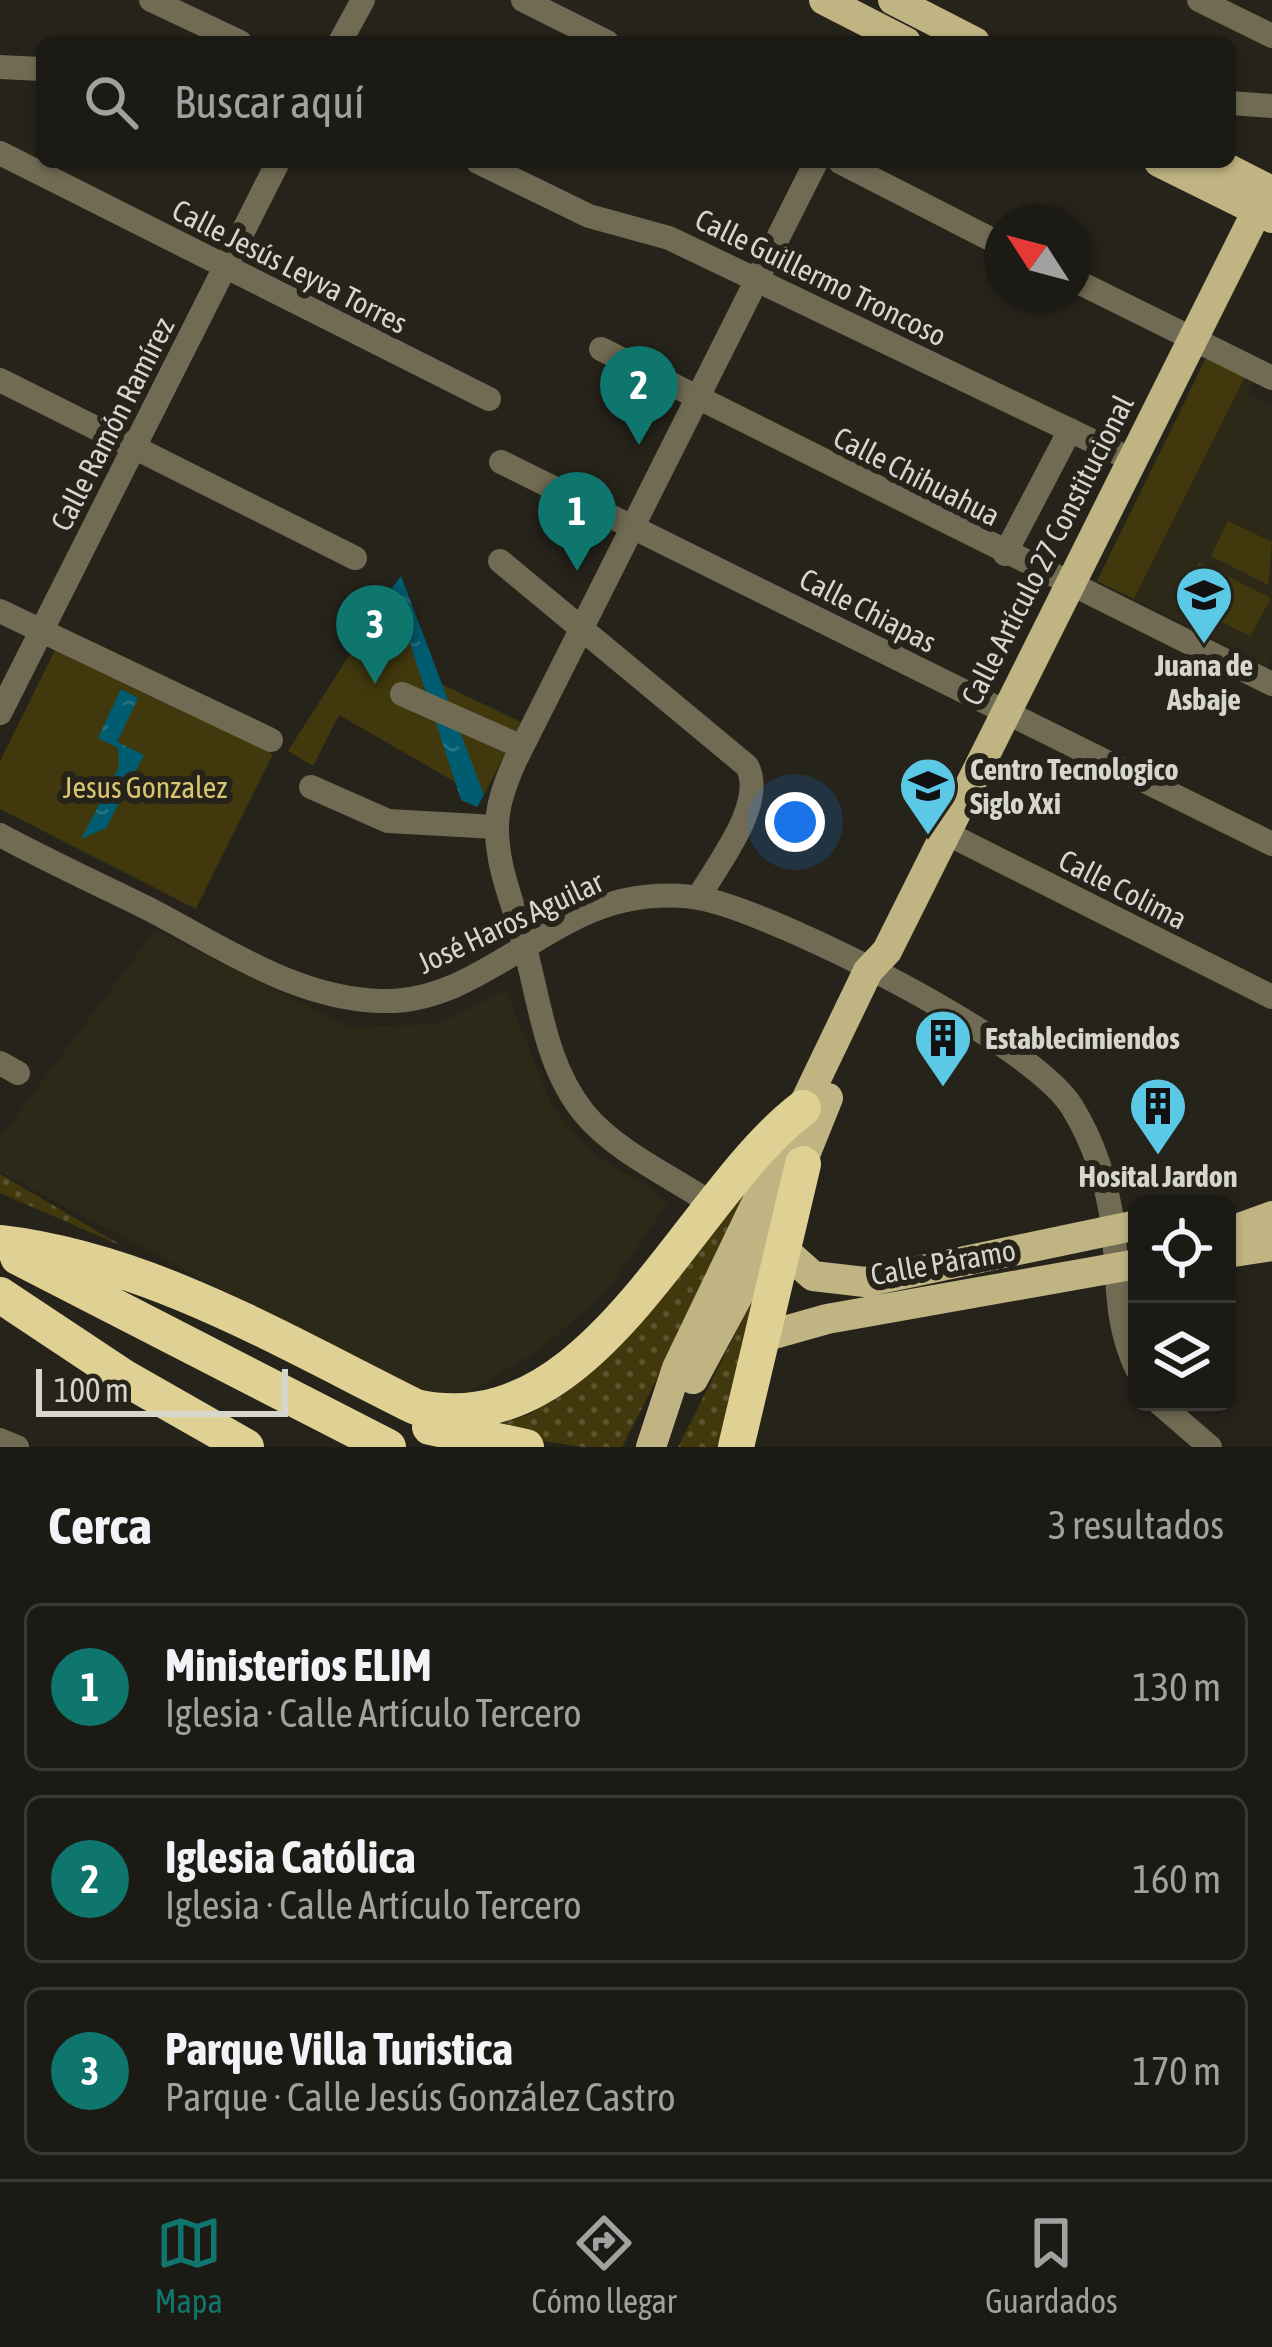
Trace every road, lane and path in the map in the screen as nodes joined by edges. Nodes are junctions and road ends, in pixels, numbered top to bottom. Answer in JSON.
{"nodes":[{"id":1,"x":151,"y":0,"type":"edge"},
{"id":2,"x":363,"y":0,"type":"edge"},
{"id":3,"x":523,"y":0,"type":"edge"},
{"id":4,"x":824,"y":0,"type":"edge"},
{"id":5,"x":1199,"y":0,"type":"edge"},
{"id":6,"x":896,"y":1,"type":"edge"},
{"id":7,"x":227,"y":36,"type":"edge"},
{"id":8,"x":343,"y":36,"type":"edge"},
{"id":9,"x":595,"y":36,"type":"edge"},
{"id":10,"x":886,"y":36,"type":"edge"},
{"id":11,"x":889,"y":36,"type":"edge"},
{"id":12,"x":963,"y":36,"type":"edge"},
{"id":13,"x":1272,"y":36,"type":"edge"},
{"id":14,"x":0,"y":67,"type":"edge"},
{"id":15,"x":36,"y":69,"type":"edge"},
{"id":16,"x":1236,"y":103,"type":"edge"},
{"id":17,"x":1272,"y":106,"type":"edge"},
{"id":18,"x":0,"y":153,"type":"edge"},
{"id":19,"x":275,"y":168,"type":"edge"},
{"id":20,"x":490,"y":168,"type":"edge"},
{"id":21,"x":813,"y":168,"type":"edge"},
{"id":22,"x":852,"y":168,"type":"edge"},
{"id":23,"x":1178,"y":168,"type":"edge"},
{"id":24,"x":1224,"y":168,"type":"edge"},
{"id":25,"x":1268,"y":198,"type":"edge"},
{"id":26,"x":984,"y":235,"type":"edge"},
{"id":27,"x":225,"y":268,"type":"junction"},
{"id":28,"x":756,"y":278,"type":"junction"},
{"id":29,"x":1092,"y":289,"type":"edge"},
{"id":30,"x":1193,"y":339,"type":"junction"},
{"id":31,"x":601,"y":349,"type":"dead end"},
{"id":32,"x":1272,"y":378,"type":"edge"},
{"id":33,"x":0,"y":380,"type":"edge"},
{"id":34,"x":698,"y":398,"type":"junction"},
{"id":35,"x":489,"y":399,"type":"dead end"},
{"id":36,"x":1070,"y":430,"type":"junction"},
{"id":37,"x":133,"y":446,"type":"junction"},
{"id":38,"x":1132,"y":460,"type":"junction"},
{"id":39,"x":501,"y":462,"type":"dead end"},
{"id":40,"x":636,"y":525,"type":"junction"},
{"id":41,"x":1005,"y":554,"type":"junction"},
{"id":42,"x":355,"y":558,"type":"dead end"},
{"id":43,"x":500,"y":561,"type":"dead end"},
{"id":44,"x":1070,"y":586,"type":"junction"},
{"id":45,"x":0,"y":611,"type":"edge"},
{"id":46,"x":584,"y":627,"type":"junction"},
{"id":47,"x":41,"y":633,"type":"junction"},
{"id":48,"x":1272,"y":684,"type":"edge"},
{"id":49,"x":402,"y":694,"type":"dead end"},
{"id":50,"x":0,"y":713,"type":"edge"},
{"id":51,"x":1005,"y":715,"type":"junction"},
{"id":52,"x":271,"y":740,"type":"dead end"},
{"id":53,"x":523,"y":747,"type":"junction"},
{"id":54,"x":311,"y":787,"type":"dead end"},
{"id":55,"x":496,"y":827,"type":"junction"},
{"id":56,"x":946,"y":833,"type":"junction"},
{"id":57,"x":0,"y":835,"type":"edge"},
{"id":58,"x":1272,"y":844,"type":"edge"},
{"id":59,"x":698,"y":898,"type":"junction"},
{"id":60,"x":525,"y":947,"type":"junction"},
{"id":61,"x":880,"y":967,"type":"junction"},
{"id":62,"x":1272,"y":997,"type":"edge"},
{"id":63,"x":803,"y":1108,"type":"junction"},
{"id":64,"x":802,"y":1164,"type":"junction"},
{"id":65,"x":1272,"y":1198,"type":"edge"},
{"id":66,"x":712,"y":1204,"type":"junction"},
{"id":67,"x":1236,"y":1206,"type":"edge"},
{"id":68,"x":1272,"y":1216,"type":"edge"},
{"id":69,"x":1125,"y":1227,"type":"edge"},
{"id":70,"x":1236,"y":1235,"type":"edge"},
{"id":71,"x":0,"y":1245,"type":"edge"},
{"id":72,"x":1272,"y":1246,"type":"edge"},
{"id":73,"x":1236,"y":1250,"type":"edge"},
{"id":74,"x":785,"y":1251,"type":"junction"},
{"id":75,"x":99,"y":1262,"type":"junction"},
{"id":76,"x":1125,"y":1266,"type":"edge"},
{"id":77,"x":0,"y":1274,"type":"edge"},
{"id":78,"x":0,"y":1295,"type":"edge"},
{"id":79,"x":763,"y":1336,"type":"junction"},
{"id":80,"x":1128,"y":1346,"type":"edge"},
{"id":81,"x":101,"y":1361,"type":"junction"},
{"id":82,"x":1168,"y":1411,"type":"edge"},
{"id":83,"x":0,"y":1439,"type":"edge"},
{"id":84,"x":651,"y":1440,"type":"edge"},
{"id":85,"x":17,"y":1447,"type":"edge"},
{"id":86,"x":246,"y":1447,"type":"edge"},
{"id":87,"x":278,"y":1447,"type":"edge"},
{"id":88,"x":343,"y":1447,"type":"edge"},
{"id":89,"x":388,"y":1447,"type":"edge"},
{"id":90,"x":526,"y":1447,"type":"edge"},
{"id":91,"x":736,"y":1447,"type":"edge"},
{"id":92,"x":1210,"y":1447,"type":"edge"}],
"edges":[{"from":1,"to":7,"type":"street"},
{"from":2,"to":8,"type":"street"},
{"from":3,"to":9,"type":"street"},
{"from":4,"to":10,"type":"main road"},
{"from":5,"to":13,"type":"street"},
{"from":6,"to":11,"type":"street"},
{"from":6,"to":12,"type":"main road"},
{"from":14,"to":15,"type":"street"},
{"from":16,"to":17,"type":"street"},
{"from":18,"to":27,"type":"street","name":"Calle Jesús Leyva Torres"},
{"from":19,"to":27,"type":"street","name":"Calle Ramón Ramírez"},
{"from":20,"to":28,"type":"street","name":"Calle Guillermo Troncoso"},
{"from":21,"to":28,"type":"street"},
{"from":22,"to":26,"type":"street"},
{"from":23,"to":25,"type":"main road"},
{"from":24,"to":25,"type":"main road"},
{"from":25,"to":30,"type":"main road","name":"Calle Artículo 27 Constitucional"},
{"from":27,"to":35,"type":"street","name":"Calle Jesús Leyva Torres"},
{"from":27,"to":37,"type":"street","name":"Calle Ramón Ramírez"},
{"from":28,"to":34,"type":"street"},
{"from":28,"to":36,"type":"street","name":"Calle Guillermo Troncoso"},
{"from":29,"to":30,"type":"street"},
{"from":30,"to":32,"type":"street"},
{"from":30,"to":38,"type":"main road","name":"Calle Artículo 27 Constitucional"},
{"from":31,"to":34,"type":"street","name":"Calle Chihuahua"},
{"from":33,"to":37,"type":"street"},
{"from":34,"to":40,"type":"street"},
{"from":34,"to":41,"type":"street","name":"Calle Chihuahua"},
{"from":36,"to":38,"type":"street","name":"Calle Guillermo Troncoso"},
{"from":36,"to":41,"type":"street"},
{"from":37,"to":42,"type":"street"},
{"from":37,"to":47,"type":"street","name":"Calle Ramón Ramírez"},
{"from":38,"to":44,"type":"main road","name":"Calle Artículo 27 Constitucional"},
{"from":39,"to":40,"type":"street","name":"Calle Chiapas"},
{"from":40,"to":46,"type":"street"},
{"from":40,"to":51,"type":"street","name":"Calle Chiapas"},
{"from":41,"to":44,"type":"street","name":"Calle Chihuahua"},
{"from":43,"to":46,"type":"street"},
{"from":44,"to":48,"type":"street","name":"Calle Chihuahua"},
{"from":44,"to":51,"type":"main road","name":"Calle Artículo 27 Constitucional"},
{"from":45,"to":47,"type":"street"},
{"from":46,"to":53,"type":"street"},
{"from":46,"to":59,"type":"street"},
{"from":47,"to":50,"type":"street","name":"Calle Ramón Ramírez"},
{"from":47,"to":52,"type":"street"},
{"from":49,"to":53,"type":"street"},
{"from":51,"to":56,"type":"main road","name":"Calle Artículo 27 Constitucional"},
{"from":51,"to":58,"type":"street","name":"Calle Chiapas"},
{"from":53,"to":55,"type":"street"},
{"from":54,"to":55,"type":"street"},
{"from":55,"to":60,"type":"street"},
{"from":56,"to":61,"type":"main road","name":"Calle Artículo 27 Constitucional"},
{"from":56,"to":62,"type":"street","name":"Calle Colima"},
{"from":57,"to":60,"type":"street","name":"José Haros Aguilar"},
{"from":59,"to":60,"type":"street","name":"José Haros Aguilar"},
{"from":59,"to":61,"type":"street","name":"José Haros Aguilar"},
{"from":60,"to":66,"type":"street"},
{"from":61,"to":63,"type":"main road","name":"Calle Artículo 27 Constitucional"},
{"from":61,"to":64,"type":"main road","name":"Calle Artículo 27 Constitucional"},
{"from":61,"to":69,"type":"street","name":"José Haros Aguilar"},
{"from":63,"to":66,"type":"highway"},
{"from":63,"to":84,"type":"main road","name":"Calle Artículo 27 Constitucional"},
{"from":64,"to":74,"type":"highway"},
{"from":64,"to":84,"type":"main road","name":"Calle Artículo 27 Constitucional"},
{"from":65,"to":67,"type":"main road"},
{"from":66,"to":75,"type":"highway"},
{"from":68,"to":70,"type":"main road"},
{"from":69,"to":74,"type":"main road","name":"Calle Páramo"},
{"from":69,"to":76,"type":"street","name":"José Haros Aguilar"},
{"from":71,"to":75,"type":"highway"},
{"from":71,"to":89,"type":"highway"},
{"from":72,"to":73,"type":"main road"},
{"from":74,"to":79,"type":"highway"},
{"from":75,"to":90,"type":"highway"},
{"from":76,"to":79,"type":"main road","name":"Calle Páramo"},
{"from":76,"to":80,"type":"street","name":"José Haros Aguilar"},
{"from":77,"to":88,"type":"highway"},
{"from":78,"to":81,"type":"highway"},
{"from":79,"to":91,"type":"highway"},
{"from":81,"to":86,"type":"highway"},
{"from":81,"to":87,"type":"highway"},
{"from":82,"to":92,"type":"street"},
{"from":83,"to":85,"type":"street"}]}
